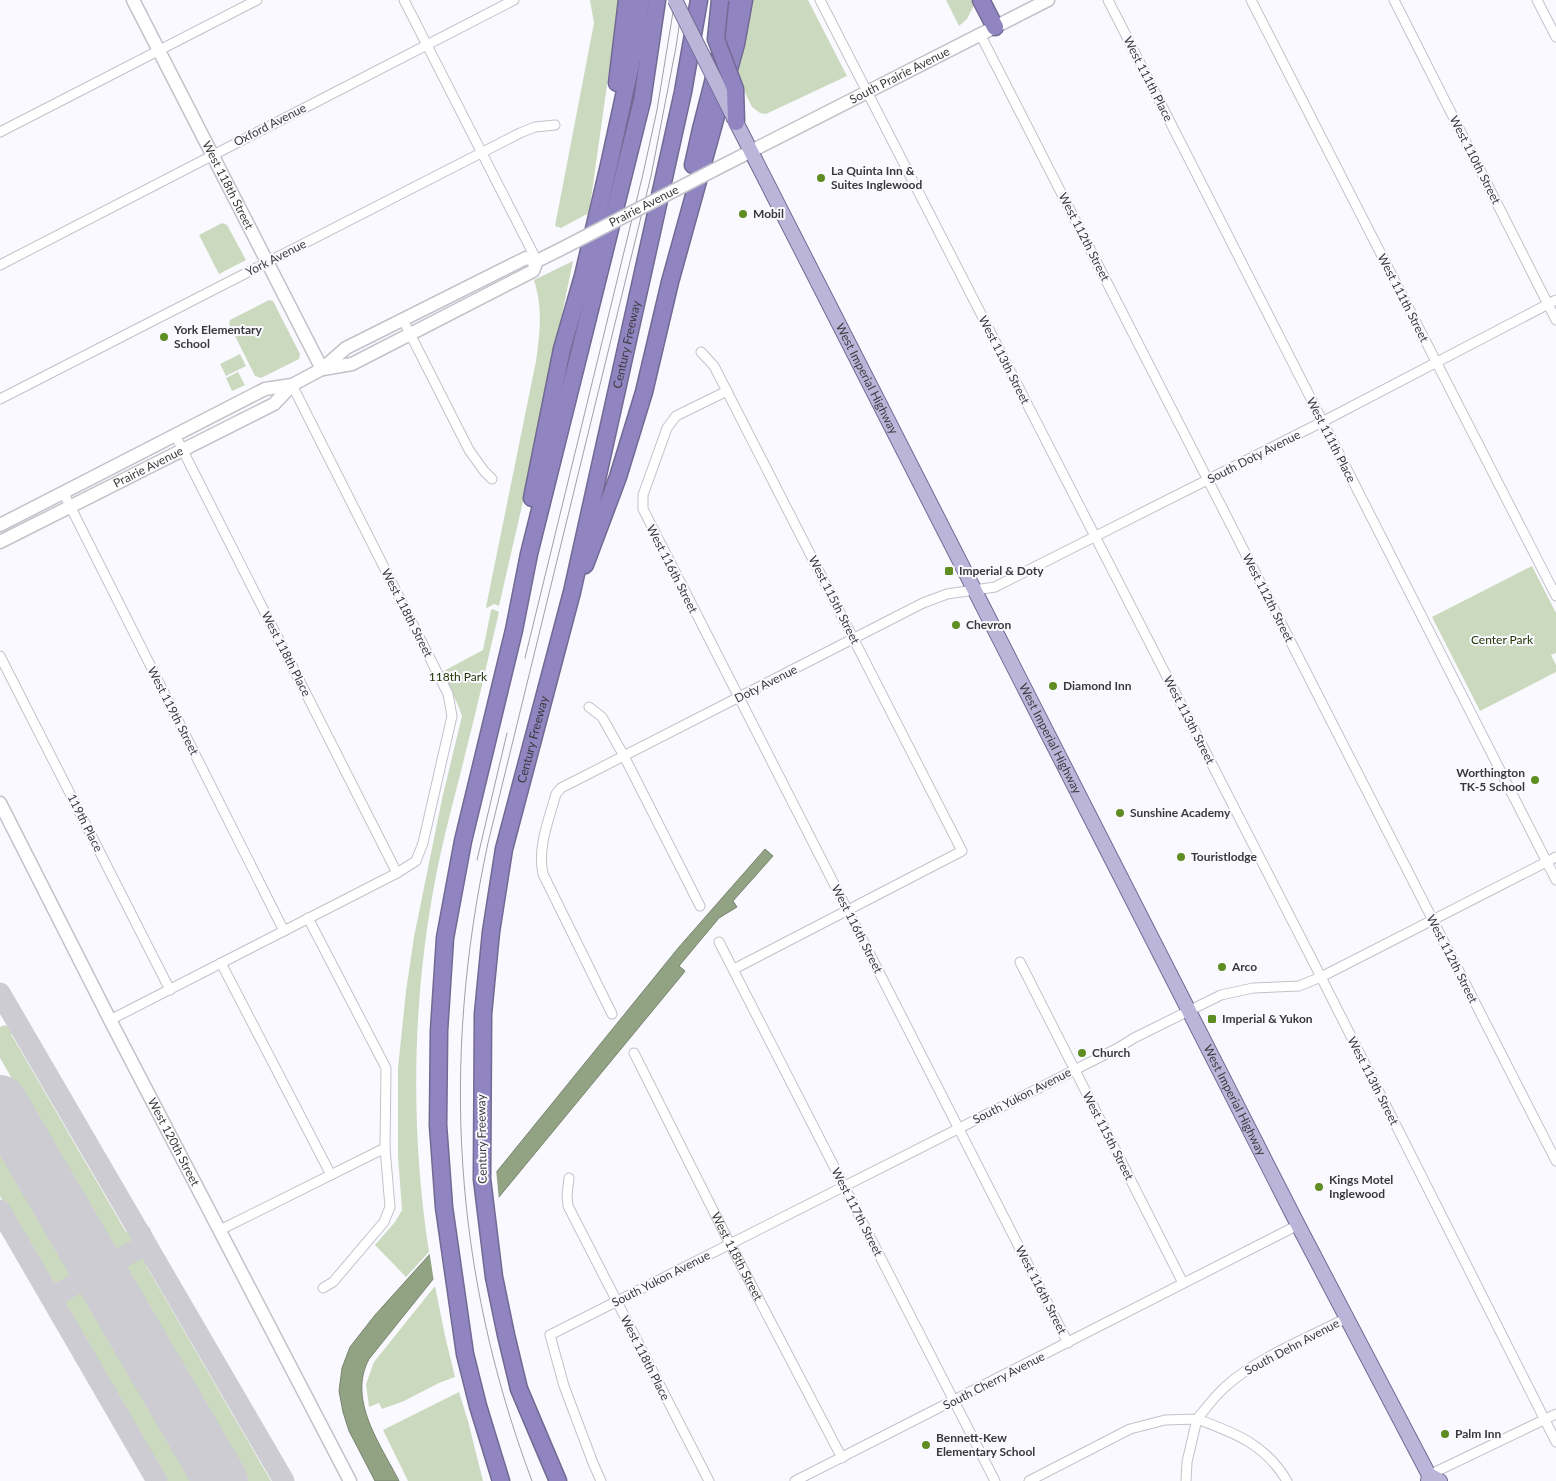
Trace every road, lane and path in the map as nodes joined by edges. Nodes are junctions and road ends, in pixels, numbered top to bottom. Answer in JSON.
{"nodes":[{"id":1,"x":133,"y":0,"type":"edge"},
{"id":2,"x":257,"y":0,"type":"edge"},
{"id":3,"x":404,"y":0,"type":"edge"},
{"id":4,"x":514,"y":0,"type":"edge"},
{"id":5,"x":627,"y":0,"type":"edge"},
{"id":6,"x":641,"y":0,"type":"edge"},
{"id":7,"x":657,"y":0,"type":"edge"},
{"id":8,"x":675,"y":0,"type":"edge"},
{"id":9,"x":699,"y":0,"type":"edge"},
{"id":10,"x":720,"y":0,"type":"edge"},
{"id":11,"x":734,"y":0,"type":"edge"},
{"id":12,"x":744,"y":0,"type":"edge"},
{"id":13,"x":820,"y":0,"type":"edge"},
{"id":14,"x":981,"y":0,"type":"edge"},
{"id":15,"x":1048,"y":0,"type":"edge"},
{"id":16,"x":1108,"y":0,"type":"edge"},
{"id":17,"x":1251,"y":0,"type":"edge"},
{"id":18,"x":1394,"y":0,"type":"edge"},
{"id":19,"x":1537,"y":0,"type":"edge"},
{"id":20,"x":988,"y":31,"type":"junction"},
{"id":21,"x":1556,"y":38,"type":"edge"},
{"id":22,"x":426,"y":44,"type":"junction"},
{"id":23,"x":159,"y":50,"type":"junction"},
{"id":24,"x":867,"y":92,"type":"junction"},
{"id":25,"x":736,"y":122,"type":"junction"},
{"id":26,"x":555,"y":125,"type":"dead end"},
{"id":27,"x":0,"y":132,"type":"edge"},
{"id":28,"x":751,"y":151,"type":"junction"},
{"id":29,"x":482,"y":153,"type":"junction"},
{"id":30,"x":213,"y":154,"type":"junction"},
{"id":31,"x":609,"y":165,"type":"junction"},
{"id":32,"x":537,"y":261,"type":"junction"},
{"id":33,"x":268,"y":262,"type":"junction"},
{"id":34,"x":0,"y":265,"type":"edge"},
{"id":35,"x":670,"y":282,"type":"junction"},
{"id":36,"x":1552,"y":302,"type":"edge"},
{"id":37,"x":403,"y":320,"type":"junction"},
{"id":38,"x":1556,"y":320,"type":"edge"},
{"id":39,"x":410,"y":335,"type":"junction"},
{"id":40,"x":700,"y":352,"type":"dead end"},
{"id":41,"x":1436,"y":362,"type":"junction"},
{"id":42,"x":322,"y":369,"type":"junction"},
{"id":43,"x":292,"y":385,"type":"junction"},
{"id":44,"x":727,"y":391,"type":"junction"},
{"id":45,"x":0,"y":398,"type":"edge"},
{"id":46,"x":1322,"y":422,"type":"junction"},
{"id":47,"x":175,"y":435,"type":"junction"},
{"id":48,"x":182,"y":450,"type":"junction"},
{"id":49,"x":492,"y":479,"type":"dead end"},
{"id":50,"x":1208,"y":480,"type":"junction"},
{"id":51,"x":63,"y":492,"type":"junction"},
{"id":52,"x":71,"y":506,"type":"junction"},
{"id":53,"x":0,"y":525,"type":"edge"},
{"id":54,"x":1095,"y":536,"type":"junction"},
{"id":55,"x":0,"y":542,"type":"edge"},
{"id":56,"x":529,"y":554,"type":"junction"},
{"id":57,"x":974,"y":589,"type":"junction"},
{"id":58,"x":572,"y":592,"type":"junction"},
{"id":59,"x":1556,"y":596,"type":"edge"},
{"id":60,"x":854,"y":638,"type":"junction"},
{"id":61,"x":0,"y":656,"type":"edge"},
{"id":62,"x":738,"y":698,"type":"junction"},
{"id":63,"x":589,"y":707,"type":"dead end"},
{"id":64,"x":624,"y":756,"type":"junction"},
{"id":65,"x":0,"y":803,"type":"edge"},
{"id":66,"x":1556,"y":857,"type":"edge"},
{"id":67,"x":1547,"y":862,"type":"junction"},
{"id":68,"x":397,"y":873,"type":"junction"},
{"id":69,"x":1556,"y":880,"type":"edge"},
{"id":70,"x":700,"y":906,"type":"dead end"},
{"id":71,"x":848,"y":910,"type":"junction"},
{"id":72,"x":308,"y":918,"type":"junction"},
{"id":73,"x":1433,"y":920,"type":"junction"},
{"id":74,"x":284,"y":931,"type":"junction"},
{"id":75,"x":719,"y":942,"type":"dead end"},
{"id":76,"x":1020,"y":962,"type":"dead end"},
{"id":77,"x":221,"y":963,"type":"junction"},
{"id":78,"x":734,"y":970,"type":"junction"},
{"id":79,"x":1321,"y":978,"type":"junction"},
{"id":80,"x":170,"y":990,"type":"junction"},
{"id":81,"x":1189,"y":1010,"type":"junction"},
{"id":82,"x":612,"y":1014,"type":"dead end"},
{"id":83,"x":110,"y":1020,"type":"junction"},
{"id":84,"x":634,"y":1052,"type":"dead end"},
{"id":85,"x":1074,"y":1069,"type":"junction"},
{"id":86,"x":959,"y":1128,"type":"junction"},
{"id":87,"x":385,"y":1148,"type":"junction"},
{"id":88,"x":1556,"y":1161,"type":"edge"},
{"id":89,"x":330,"y":1175,"type":"junction"},
{"id":90,"x":569,"y":1178,"type":"dead end"},
{"id":91,"x":845,"y":1186,"type":"junction"},
{"id":92,"x":1298,"y":1225,"type":"junction"},
{"id":93,"x":220,"y":1230,"type":"junction"},
{"id":94,"x":730,"y":1244,"type":"junction"},
{"id":95,"x":1183,"y":1283,"type":"junction"},
{"id":96,"x":323,"y":1288,"type":"dead end"},
{"id":97,"x":616,"y":1301,"type":"junction"},
{"id":98,"x":1348,"y":1318,"type":"junction"},
{"id":99,"x":1068,"y":1343,"type":"junction"},
{"id":100,"x":954,"y":1401,"type":"junction"},
{"id":101,"x":478,"y":1406,"type":"junction"},
{"id":102,"x":1556,"y":1414,"type":"edge"},
{"id":103,"x":1197,"y":1419,"type":"junction"},
{"id":104,"x":1545,"y":1419,"type":"junction"},
{"id":105,"x":1556,"y":1442,"type":"edge"},
{"id":106,"x":842,"y":1458,"type":"junction"},
{"id":107,"x":1048,"y":1471,"type":"junction"},
{"id":108,"x":1432,"y":1479,"type":"edge"},
{"id":109,"x":350,"y":1481,"type":"edge"},
{"id":110,"x":488,"y":1481,"type":"edge"},
{"id":111,"x":501,"y":1481,"type":"edge"},
{"id":112,"x":558,"y":1481,"type":"edge"},
{"id":113,"x":601,"y":1481,"type":"edge"},
{"id":114,"x":709,"y":1481,"type":"edge"},
{"id":115,"x":795,"y":1481,"type":"edge"},
{"id":116,"x":995,"y":1481,"type":"edge"},
{"id":117,"x":1029,"y":1481,"type":"edge"},
{"id":118,"x":1053,"y":1481,"type":"edge"},
{"id":119,"x":1186,"y":1481,"type":"edge"},
{"id":120,"x":1287,"y":1481,"type":"edge"}],
"edges":[{"from":1,"to":23,"type":"main road","name":"West 118th Street"},
{"from":2,"to":23,"type":"street"},
{"from":3,"to":22,"type":"street"},
{"from":4,"to":22,"type":"street","name":"Oxford Avenue"},
{"from":5,"to":31,"type":"highway"},
{"from":6,"to":31,"type":"highway"},
{"from":7,"to":56,"type":"highway"},
{"from":8,"to":25,"type":"main road","name":"West Imperial Highway","bridge":true},
{"from":9,"to":58,"type":"highway","name":"Century Freeway"},
{"from":10,"to":25,"type":"highway","bridge":true},
{"from":11,"to":35,"type":"highway"},
{"from":12,"to":35,"type":"highway"},
{"from":13,"to":24,"type":"street","name":"West 113th Street"},
{"from":14,"to":20,"type":"highway"},
{"from":15,"to":20,"type":"main road","name":"South Prairie Avenue"},
{"from":16,"to":46,"type":"street","name":"West 111th Place"},
{"from":17,"to":41,"type":"street","name":"West 111th Street"},
{"from":18,"to":36,"type":"street","name":"West 110th Street"},
{"from":19,"to":21,"type":"street"},
{"from":20,"to":24,"type":"main road","name":"South Prairie Avenue"},
{"from":20,"to":50,"type":"street","name":"West 112th Street"},
{"from":22,"to":29,"type":"street"},
{"from":22,"to":30,"type":"street","name":"Oxford Avenue"},
{"from":23,"to":27,"type":"street"},
{"from":23,"to":30,"type":"main road","name":"West 118th Street"},
{"from":24,"to":28,"type":"main road","name":"South Prairie Avenue"},
{"from":24,"to":54,"type":"street","name":"West 113th Street"},
{"from":25,"to":28,"type":"main road","name":"West Imperial Highway"},
{"from":26,"to":29,"type":"street","name":"York Avenue"},
{"from":28,"to":32,"type":"main road","name":"Prairie Avenue","bridge":true},
{"from":28,"to":57,"type":"main road","name":"West Imperial Highway"},
{"from":29,"to":32,"type":"street"},
{"from":29,"to":33,"type":"street","name":"York Avenue"},
{"from":30,"to":33,"type":"main road","name":"West 118th Street"},
{"from":30,"to":34,"type":"street","name":"Oxford Avenue"},
{"from":31,"to":56,"type":"highway"},
{"from":32,"to":37,"type":"main road","name":"Prairie Avenue"},
{"from":32,"to":39,"type":"main road","name":"Prairie Avenue"},
{"from":33,"to":42,"type":"main road","name":"West 118th Street"},
{"from":33,"to":45,"type":"street","name":"York Avenue"},
{"from":35,"to":58,"type":"highway"},
{"from":36,"to":38,"type":"street","name":"West 110th Street"},
{"from":36,"to":41,"type":"street","name":"South Doty Avenue"},
{"from":37,"to":39,"type":"street"},
{"from":37,"to":42,"type":"main road","name":"Prairie Avenue"},
{"from":39,"to":42,"type":"main road","name":"Prairie Avenue"},
{"from":39,"to":49,"type":"street"},
{"from":40,"to":44,"type":"street","name":"West 115th Street"},
{"from":41,"to":46,"type":"street","name":"South Doty Avenue"},
{"from":41,"to":59,"type":"street","name":"West 111th Street"},
{"from":42,"to":43,"type":"main road","name":"Prairie Avenue"},
{"from":43,"to":47,"type":"main road","name":"Prairie Avenue"},
{"from":43,"to":48,"type":"main road","name":"Prairie Avenue"},
{"from":43,"to":68,"type":"street","name":"West 118th Street"},
{"from":44,"to":60,"type":"street","name":"West 115th Street"},
{"from":44,"to":62,"type":"street","name":"West 116th Street"},
{"from":46,"to":50,"type":"street","name":"South Doty Avenue"},
{"from":46,"to":67,"type":"street","name":"West 111th Place"},
{"from":47,"to":48,"type":"street","name":"West 118th Place"},
{"from":47,"to":51,"type":"main road","name":"Prairie Avenue"},
{"from":48,"to":52,"type":"main road","name":"Prairie Avenue"},
{"from":48,"to":68,"type":"street","name":"West 118th Place"},
{"from":50,"to":54,"type":"street","name":"South Doty Avenue"},
{"from":50,"to":73,"type":"street","name":"West 112th Street"},
{"from":51,"to":52,"type":"street","name":"West 119th Street"},
{"from":51,"to":53,"type":"main road","name":"Prairie Avenue"},
{"from":52,"to":55,"type":"main road","name":"Prairie Avenue"},
{"from":52,"to":74,"type":"street","name":"West 119th Street"},
{"from":54,"to":57,"type":"street","name":"South Doty Avenue"},
{"from":54,"to":79,"type":"street","name":"West 113th Street"},
{"from":56,"to":101,"type":"highway"},
{"from":57,"to":60,"type":"street","name":"Doty Avenue"},
{"from":57,"to":81,"type":"main road","name":"West Imperial Highway"},
{"from":58,"to":112,"type":"highway","name":"Century Freeway"},
{"from":60,"to":62,"type":"street","name":"Doty Avenue"},
{"from":60,"to":71,"type":"street","name":"West 115th Street"},
{"from":61,"to":80,"type":"street","name":"119th Place"},
{"from":62,"to":64,"type":"street","name":"Doty Avenue"},
{"from":62,"to":71,"type":"street","name":"West 116th Street"},
{"from":63,"to":64,"type":"street"},
{"from":64,"to":70,"type":"street"},
{"from":64,"to":82,"type":"street","name":"Doty Avenue"},
{"from":65,"to":83,"type":"main road","name":"West 120th Street"},
{"from":66,"to":67,"type":"street","name":"South Yukon Avenue"},
{"from":67,"to":69,"type":"street","name":"West 111th Place"},
{"from":67,"to":73,"type":"street","name":"South Yukon Avenue"},
{"from":68,"to":72,"type":"street"},
{"from":71,"to":78,"type":"street"},
{"from":71,"to":86,"type":"street","name":"West 116th Street"},
{"from":72,"to":74,"type":"street"},
{"from":72,"to":87,"type":"street"},
{"from":73,"to":79,"type":"street","name":"South Yukon Avenue"},
{"from":73,"to":88,"type":"street","name":"West 112th Street"},
{"from":74,"to":77,"type":"street"},
{"from":75,"to":78,"type":"street","name":"West 117th Street"},
{"from":76,"to":85,"type":"street","name":"West 115th Street"},
{"from":77,"to":80,"type":"street"},
{"from":77,"to":89,"type":"street"},
{"from":78,"to":91,"type":"street","name":"West 117th Street"},
{"from":79,"to":81,"type":"street","name":"South Yukon Avenue"},
{"from":79,"to":104,"type":"street","name":"West 113th Street"},
{"from":80,"to":83,"type":"street"},
{"from":81,"to":85,"type":"street","name":"South Yukon Avenue"},
{"from":81,"to":92,"type":"main road","name":"West Imperial Highway"},
{"from":83,"to":93,"type":"main road","name":"West 120th Street"},
{"from":84,"to":94,"type":"street","name":"West 118th Street"},
{"from":85,"to":86,"type":"street","name":"South Yukon Avenue"},
{"from":85,"to":95,"type":"street","name":"West 115th Street"},
{"from":86,"to":91,"type":"street","name":"South Yukon Avenue"},
{"from":86,"to":99,"type":"street","name":"West 116th Street"},
{"from":87,"to":89,"type":"street"},
{"from":87,"to":96,"type":"street"},
{"from":89,"to":93,"type":"street"},
{"from":90,"to":97,"type":"street","name":"West 118th Place"},
{"from":91,"to":94,"type":"street","name":"South Yukon Avenue"},
{"from":91,"to":100,"type":"street","name":"West 117th Street"},
{"from":92,"to":95,"type":"street","name":"South Cherry Avenue"},
{"from":92,"to":98,"type":"main road","name":"West Imperial Highway"},
{"from":93,"to":109,"type":"main road","name":"West 120th Street"},
{"from":94,"to":97,"type":"street","name":"South Yukon Avenue"},
{"from":94,"to":106,"type":"street","name":"West 118th Street"},
{"from":95,"to":99,"type":"street","name":"South Cherry Avenue"},
{"from":97,"to":113,"type":"street","name":"South Yukon Avenue"},
{"from":97,"to":114,"type":"street","name":"West 118th Place"},
{"from":98,"to":103,"type":"street","name":"South Dehn Avenue"},
{"from":98,"to":108,"type":"main road","name":"West Imperial Highway"},
{"from":99,"to":100,"type":"street","name":"South Cherry Avenue"},
{"from":100,"to":106,"type":"street","name":"South Cherry Avenue"},
{"from":100,"to":116,"type":"street","name":"West 117th Street"},
{"from":101,"to":110,"type":"highway"},
{"from":101,"to":111,"type":"highway"},
{"from":102,"to":104,"type":"street"},
{"from":103,"to":107,"type":"street"},
{"from":103,"to":119,"type":"street"},
{"from":103,"to":120,"type":"street"},
{"from":104,"to":105,"type":"street","name":"West 113th Street"},
{"from":104,"to":108,"type":"street"},
{"from":106,"to":115,"type":"street","name":"South Cherry Avenue"},
{"from":107,"to":117,"type":"street"},
{"from":107,"to":118,"type":"street"}]}
